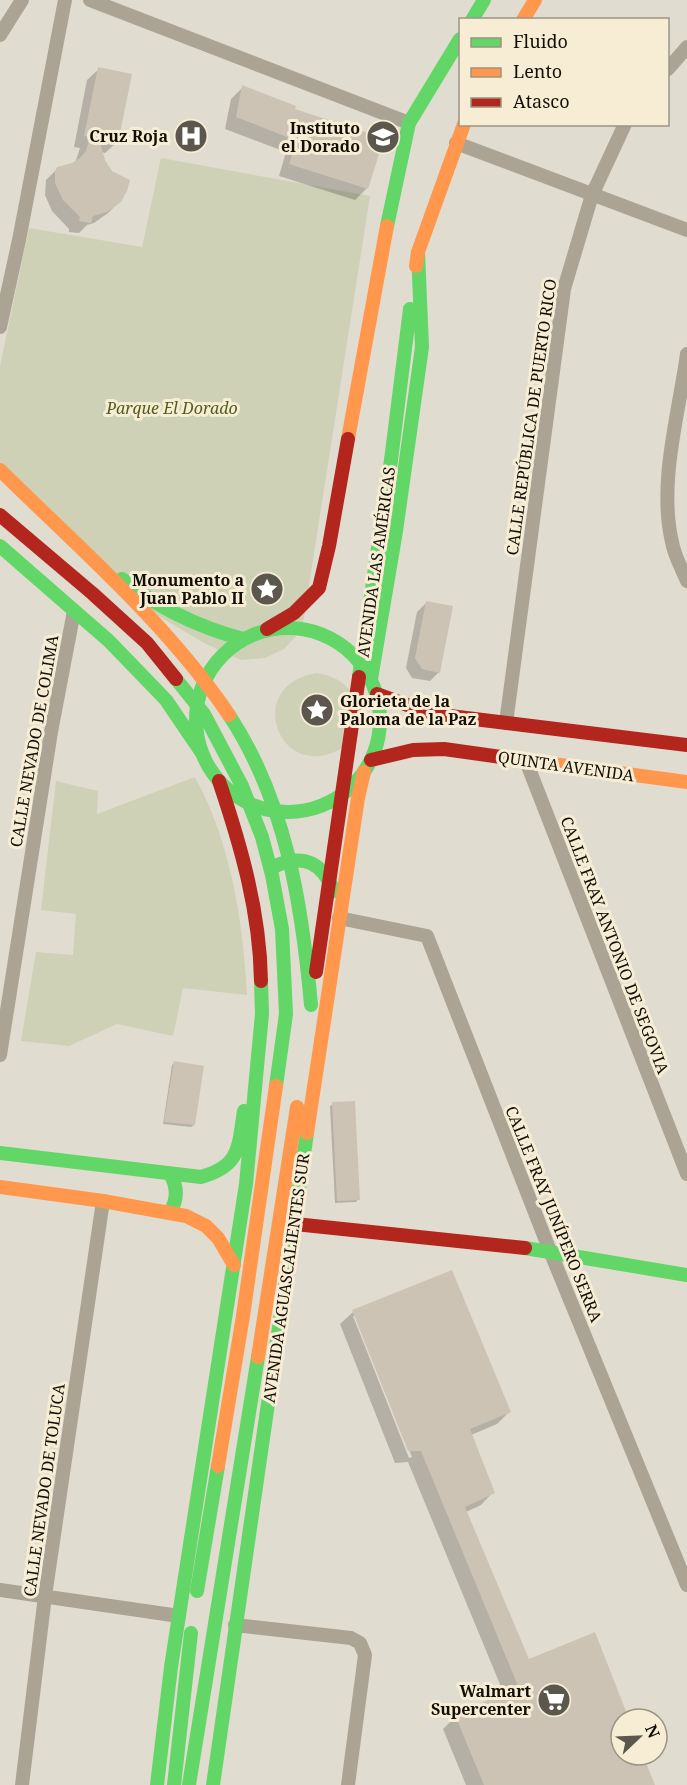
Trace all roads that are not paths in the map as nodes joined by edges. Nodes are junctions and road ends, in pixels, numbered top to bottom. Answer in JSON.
{"nodes":[{"id":1,"x":22,"y":0,"type":"edge"},
{"id":2,"x":65,"y":0,"type":"edge"},
{"id":3,"x":90,"y":0,"type":"edge"},
{"id":4,"x":484,"y":0,"type":"edge"},
{"id":5,"x":535,"y":0,"type":"edge"},
{"id":6,"x":473,"y":18,"type":"edge"},
{"id":7,"x":524,"y":18,"type":"edge"},
{"id":8,"x":0,"y":35,"type":"edge"},
{"id":9,"x":459,"y":41,"type":"edge"},
{"id":10,"x":687,"y":47,"type":"edge"},
{"id":11,"x":669,"y":68,"type":"edge"},
{"id":12,"x":409,"y":123,"type":"junction"},
{"id":13,"x":463,"y":126,"type":"edge"},
{"id":14,"x":624,"y":126,"type":"edge"},
{"id":15,"x":456,"y":143,"type":"junction"},
{"id":16,"x":592,"y":195,"type":"junction"},
{"id":17,"x":687,"y":230,"type":"edge"},
{"id":18,"x":418,"y":252,"type":"junction"},
{"id":19,"x":0,"y":327,"type":"edge"},
{"id":20,"x":687,"y":354,"type":"edge"},
{"id":21,"x":0,"y":461,"type":"edge"},
{"id":22,"x":0,"y":470,"type":"edge"},
{"id":23,"x":0,"y":515,"type":"edge"},
{"id":24,"x":0,"y":546,"type":"edge"},
{"id":25,"x":687,"y":581,"type":"edge"},
{"id":26,"x":74,"y":611,"type":"junction"},
{"id":27,"x":267,"y":629,"type":"junction"},
{"id":28,"x":243,"y":639,"type":"junction"},
{"id":29,"x":371,"y":679,"type":"junction"},
{"id":30,"x":376,"y":694,"type":"junction"},
{"id":31,"x":506,"y":723,"type":"junction"},
{"id":32,"x":687,"y":745,"type":"edge"},
{"id":33,"x":202,"y":753,"type":"junction"},
{"id":34,"x":526,"y":761,"type":"junction"},
{"id":35,"x":368,"y":766,"type":"junction"},
{"id":36,"x":219,"y":781,"type":"junction"},
{"id":37,"x":687,"y":782,"type":"edge"},
{"id":38,"x":253,"y":899,"type":"junction"},
{"id":39,"x":339,"y":918,"type":"junction"},
{"id":40,"x":0,"y":1055,"type":"edge"},
{"id":41,"x":257,"y":1058,"type":"junction"},
{"id":42,"x":298,"y":1097,"type":"dead end"},
{"id":43,"x":0,"y":1153,"type":"edge"},
{"id":44,"x":686,"y":1169,"type":"edge"},
{"id":45,"x":170,"y":1174,"type":"junction"},
{"id":46,"x":0,"y":1187,"type":"edge"},
{"id":47,"x":103,"y":1201,"type":"junction"},
{"id":48,"x":170,"y":1212,"type":"junction"},
{"id":49,"x":295,"y":1224,"type":"junction"},
{"id":50,"x":550,"y":1251,"type":"junction"},
{"id":51,"x":234,"y":1265,"type":"junction"},
{"id":52,"x":687,"y":1275,"type":"edge"},
{"id":53,"x":687,"y":1585,"type":"edge"},
{"id":54,"x":0,"y":1590,"type":"edge"},
{"id":55,"x":45,"y":1596,"type":"junction"},
{"id":56,"x":195,"y":1602,"type":"dead end"},
{"id":57,"x":179,"y":1616,"type":"junction"},
{"id":58,"x":192,"y":1625,"type":"dead end"},
{"id":59,"x":235,"y":1625,"type":"junction"},
{"id":60,"x":22,"y":1785,"type":"edge"},
{"id":61,"x":157,"y":1785,"type":"edge"},
{"id":62,"x":174,"y":1785,"type":"edge"},
{"id":63,"x":189,"y":1785,"type":"edge"},
{"id":64,"x":213,"y":1785,"type":"edge"},
{"id":65,"x":348,"y":1785,"type":"edge"}],
"edges":[{"from":1,"to":8,"type":"street"},
{"from":2,"to":19,"type":"street"},
{"from":3,"to":12,"type":"street"},
{"from":4,"to":6,"type":"main road"},
{"from":5,"to":7,"type":"main road"},
{"from":9,"to":12,"type":"main road"},
{"from":10,"to":11,"type":"street"},
{"from":12,"to":27,"type":"main road","name":"AVENIDA AGUASCALIENTES SUR"},
{"from":13,"to":15,"type":"main road","name":"AVENIDA LAS AMÉRICAS"},
{"from":14,"to":16,"type":"street","name":"CALLE REPÚBLICA DE PUERTO RICO"},
{"from":15,"to":16,"type":"street"},
{"from":15,"to":18,"type":"main road","name":"AVENIDA LAS AMÉRICAS"},
{"from":16,"to":17,"type":"street"},
{"from":16,"to":31,"type":"street","name":"CALLE REPÚBLICA DE PUERTO RICO"},
{"from":18,"to":22,"type":"main road","name":"AVENIDA LAS AMÉRICAS","bridge":true},
{"from":18,"to":29,"type":"main road","name":"AVENIDA AGUASCALIENTES SUR"},
{"from":20,"to":25,"type":"street"},
{"from":21,"to":28,"type":"main road"},
{"from":23,"to":56,"type":"main road","bridge":true},
{"from":24,"to":26,"type":"main road","name":"AVENIDA AGUASCALIENTES SUR"},
{"from":26,"to":33,"type":"main road","name":"AVENIDA AGUASCALIENTES SUR"},
{"from":26,"to":40,"type":"street","name":"CALLE NEVADO DE COLIMA"},
{"from":27,"to":28,"type":"main road","name":"AVENIDA AGUASCALIENTES SUR"},
{"from":27,"to":29,"type":"main road","name":"AVENIDA AGUASCALIENTES SUR"},
{"from":28,"to":33,"type":"main road","name":"AVENIDA AGUASCALIENTES SUR"},
{"from":29,"to":30,"type":"main road","name":"AVENIDA AGUASCALIENTES SUR"},
{"from":30,"to":31,"type":"main road"},
{"from":30,"to":35,"type":"main road","name":"AVENIDA AGUASCALIENTES SUR"},
{"from":31,"to":32,"type":"main road"},
{"from":33,"to":36,"type":"main road","name":"AVENIDA AGUASCALIENTES SUR"},
{"from":34,"to":35,"type":"main road","name":"QUINTA AVENIDA"},
{"from":34,"to":37,"type":"main road","name":"QUINTA AVENIDA"},
{"from":34,"to":44,"type":"street","name":"CALLE FRAY ANTONIO DE SEGOVIA"},
{"from":35,"to":36,"type":"main road","name":"AVENIDA AGUASCALIENTES SUR"},
{"from":35,"to":39,"type":"main road","name":"AVENIDA AGUASCALIENTES SUR"},
{"from":36,"to":38,"type":"main road"},
{"from":38,"to":39,"type":"main road"},
{"from":38,"to":41,"type":"main road"},
{"from":39,"to":49,"type":"main road","name":"AVENIDA AGUASCALIENTES SUR"},
{"from":39,"to":50,"type":"street","name":"CALLE FRAY JUNÍPERO SERRA"},
{"from":41,"to":45,"type":"main road"},
{"from":41,"to":51,"type":"main road"},
{"from":42,"to":63,"type":"main road","name":"AVENIDA AGUASCALIENTES SUR"},
{"from":43,"to":45,"type":"main road"},
{"from":45,"to":48,"type":"main road"},
{"from":46,"to":47,"type":"main road"},
{"from":47,"to":48,"type":"main road"},
{"from":47,"to":55,"type":"street","name":"CALLE NEVADO DE TOLUCA"},
{"from":48,"to":51,"type":"main road"},
{"from":49,"to":50,"type":"main road"},
{"from":49,"to":59,"type":"main road","name":"AVENIDA AGUASCALIENTES SUR"},
{"from":50,"to":52,"type":"main road"},
{"from":50,"to":53,"type":"street","name":"CALLE FRAY JUNÍPERO SERRA"},
{"from":51,"to":57,"type":"main road"},
{"from":54,"to":55,"type":"street"},
{"from":55,"to":57,"type":"street"},
{"from":55,"to":60,"type":"street","name":"CALLE NEVADO DE TOLUCA"},
{"from":57,"to":61,"type":"main road"},
{"from":58,"to":62,"type":"main road"},
{"from":59,"to":64,"type":"main road","name":"AVENIDA AGUASCALIENTES SUR"},
{"from":59,"to":65,"type":"street"}]}
